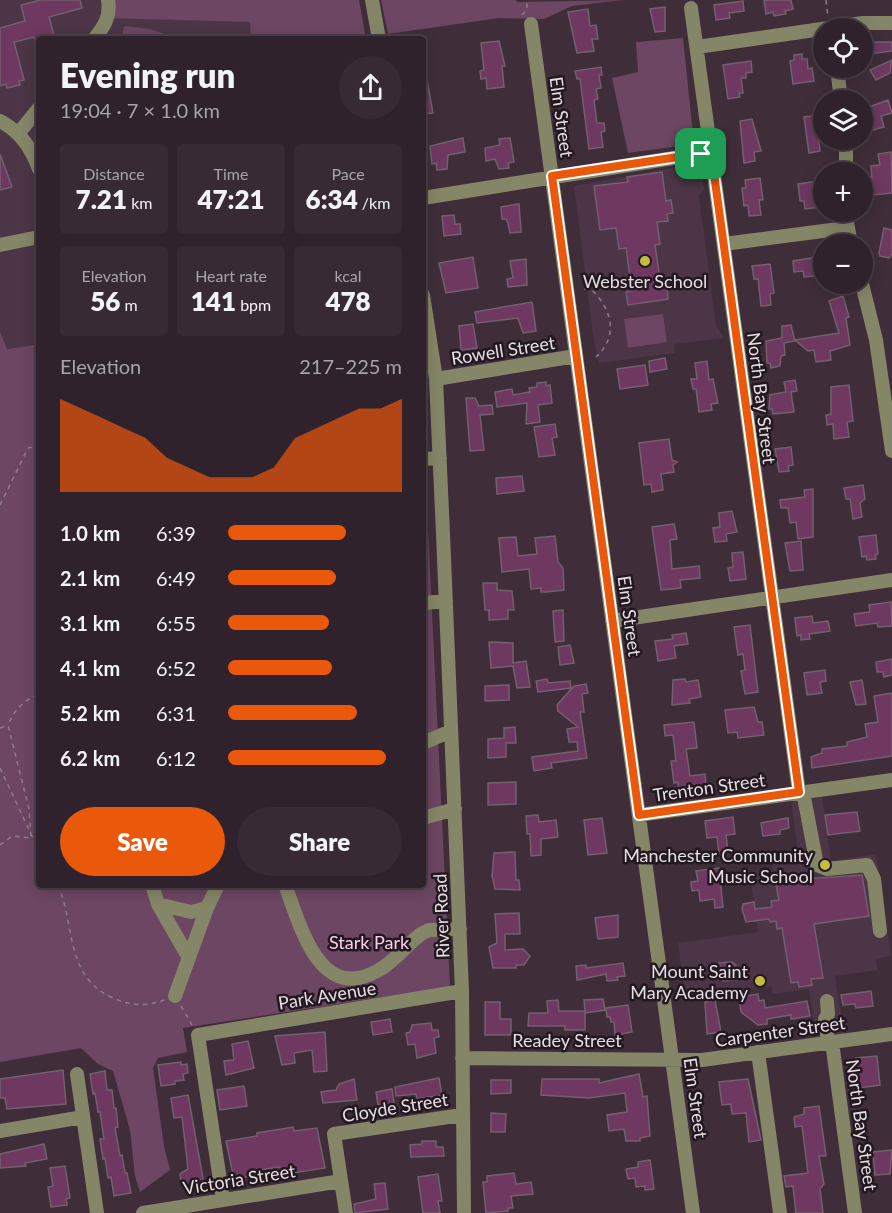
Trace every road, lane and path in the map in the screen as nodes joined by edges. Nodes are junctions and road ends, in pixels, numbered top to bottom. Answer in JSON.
{"nodes":[{"id":1,"x":108,"y":0,"type":"edge"},
{"id":2,"x":372,"y":0,"type":"edge"},
{"id":3,"x":526,"y":0,"type":"edge"},
{"id":4,"x":826,"y":0,"type":"edge"},
{"id":5,"x":691,"y":8,"type":"dead end"},
{"id":6,"x":829,"y":18,"type":"edge"},
{"id":7,"x":526,"y":21,"type":"joint"},
{"id":8,"x":873,"y":22,"type":"edge"},
{"id":9,"x":892,"y":23,"type":"edge"},
{"id":10,"x":813,"y":27,"type":"edge"},
{"id":11,"x":96,"y":36,"type":"edge"},
{"id":12,"x":378,"y":36,"type":"edge"},
{"id":13,"x":697,"y":47,"type":"junction"},
{"id":14,"x":36,"y":112,"type":"edge"},
{"id":15,"x":0,"y":122,"type":"edge"},
{"id":16,"x":18,"y":134,"type":"junction"},
{"id":17,"x":711,"y":152,"type":"junction"},
{"id":18,"x":36,"y":162,"type":"edge"},
{"id":19,"x":552,"y":176,"type":"junction"},
{"id":20,"x":426,"y":197,"type":"edge"},
{"id":21,"x":846,"y":222,"type":"edge"},
{"id":22,"x":846,"y":228,"type":"junction"},
{"id":23,"x":848,"y":234,"type":"edge"},
{"id":24,"x":36,"y":238,"type":"edge"},
{"id":25,"x":724,"y":244,"type":"junction"},
{"id":26,"x":0,"y":245,"type":"edge"},
{"id":27,"x":584,"y":289,"type":"dead end"},
{"id":28,"x":864,"y":294,"type":"edge"},
{"id":29,"x":426,"y":314,"type":"edge"},
{"id":30,"x":576,"y":356,"type":"junction"},
{"id":31,"x":596,"y":357,"type":"dead end"},
{"id":32,"x":436,"y":379,"type":"junction"},
{"id":33,"x":36,"y":447,"type":"edge"},
{"id":34,"x":892,"y":451,"type":"edge"},
{"id":35,"x":440,"y":458,"type":"junction"},
{"id":36,"x":426,"y":459,"type":"edge"},
{"id":37,"x":0,"y":505,"type":"edge"},
{"id":38,"x":892,"y":580,"type":"edge"},
{"id":39,"x":770,"y":598,"type":"junction"},
{"id":40,"x":446,"y":601,"type":"junction"},
{"id":41,"x":426,"y":603,"type":"edge"},
{"id":42,"x":612,"y":621,"type":"junction"},
{"id":43,"x":36,"y":695,"type":"edge"},
{"id":44,"x":8,"y":725,"type":"junction"},
{"id":45,"x":0,"y":728,"type":"edge"},
{"id":46,"x":451,"y":731,"type":"junction"},
{"id":47,"x":426,"y":742,"type":"edge"},
{"id":48,"x":0,"y":768,"type":"edge"},
{"id":49,"x":1,"y":776,"type":"edge"},
{"id":50,"x":892,"y":780,"type":"edge"},
{"id":51,"x":801,"y":792,"type":"junction"},
{"id":52,"x":454,"y":809,"type":"junction"},
{"id":53,"x":639,"y":815,"type":"junction"},
{"id":54,"x":426,"y":817,"type":"edge"},
{"id":55,"x":31,"y":838,"type":"junction"},
{"id":56,"x":0,"y":844,"type":"edge"},
{"id":57,"x":36,"y":846,"type":"edge"},
{"id":58,"x":59,"y":888,"type":"edge"},
{"id":59,"x":153,"y":888,"type":"edge"},
{"id":60,"x":217,"y":888,"type":"edge"},
{"id":61,"x":286,"y":888,"type":"edge"},
{"id":62,"x":158,"y":904,"type":"junction"},
{"id":63,"x":207,"y":908,"type":"junction"},
{"id":64,"x":459,"y":929,"type":"junction"},
{"id":65,"x":880,"y":931,"type":"dead end"},
{"id":66,"x":189,"y":958,"type":"junction"},
{"id":67,"x":462,"y":991,"type":"junction"},
{"id":68,"x":175,"y":996,"type":"junction"},
{"id":69,"x":827,"y":1001,"type":"dead end"},
{"id":70,"x":892,"y":1034,"type":"edge"},
{"id":71,"x":198,"y":1035,"type":"junction"},
{"id":72,"x":830,"y":1042,"type":"junction"},
{"id":73,"x":758,"y":1052,"type":"junction"},
{"id":74,"x":462,"y":1058,"type":"junction"},
{"id":75,"x":672,"y":1058,"type":"junction"},
{"id":76,"x":77,"y":1074,"type":"dead end"},
{"id":77,"x":462,"y":1115,"type":"junction"},
{"id":78,"x":83,"y":1117,"type":"junction"},
{"id":79,"x":0,"y":1131,"type":"edge"},
{"id":80,"x":341,"y":1181,"type":"junction"},
{"id":81,"x":223,"y":1200,"type":"junction"},
{"id":82,"x":204,"y":1208,"type":"edge"},
{"id":83,"x":97,"y":1213,"type":"edge"},
{"id":84,"x":143,"y":1213,"type":"edge"},
{"id":85,"x":346,"y":1213,"type":"edge"},
{"id":86,"x":464,"y":1213,"type":"edge"},
{"id":87,"x":693,"y":1213,"type":"edge"},
{"id":88,"x":780,"y":1213,"type":"edge"},
{"id":89,"x":855,"y":1213,"type":"edge"}],
"edges":[{"from":1,"to":11,"type":"street"},
{"from":2,"to":12,"type":"street"},
{"from":3,"to":7,"type":"path"},
{"from":4,"to":6,"type":"path"},
{"from":5,"to":13,"type":"street","name":"North Bay Street"},
{"from":7,"to":19,"type":"street","name":"Elm Street"},
{"from":8,"to":9,"type":"street"},
{"from":10,"to":13,"type":"street"},
{"from":13,"to":17,"type":"street","name":"North Bay Street"},
{"from":14,"to":16,"type":"street"},
{"from":15,"to":16,"type":"street"},
{"from":16,"to":18,"type":"street"},
{"from":17,"to":19,"type":"street"},
{"from":17,"to":25,"type":"street","name":"North Bay Street"},
{"from":19,"to":20,"type":"street"},
{"from":19,"to":30,"type":"street","name":"Elm Street"},
{"from":21,"to":22,"type":"street"},
{"from":22,"to":23,"type":"street"},
{"from":22,"to":25,"type":"street"},
{"from":24,"to":26,"type":"street"},
{"from":25,"to":39,"type":"street","name":"North Bay Street"},
{"from":27,"to":31,"type":"path"},
{"from":28,"to":34,"type":"street"},
{"from":29,"to":32,"type":"street","name":"River Road"},
{"from":30,"to":32,"type":"street","name":"Rowell Street"},
{"from":30,"to":42,"type":"street","name":"Elm Street"},
{"from":32,"to":35,"type":"street","name":"River Road"},
{"from":33,"to":37,"type":"path"},
{"from":35,"to":36,"type":"street"},
{"from":35,"to":40,"type":"street","name":"River Road"},
{"from":38,"to":39,"type":"street"},
{"from":39,"to":42,"type":"street"},
{"from":39,"to":51,"type":"street","name":"North Bay Street"},
{"from":40,"to":41,"type":"street"},
{"from":40,"to":46,"type":"street","name":"River Road"},
{"from":42,"to":53,"type":"street","name":"Elm Street"},
{"from":43,"to":44,"type":"path"},
{"from":44,"to":45,"type":"path"},
{"from":44,"to":55,"type":"path"},
{"from":46,"to":47,"type":"street"},
{"from":46,"to":52,"type":"street","name":"River Road"},
{"from":48,"to":49,"type":"path"},
{"from":49,"to":55,"type":"path"},
{"from":50,"to":51,"type":"street","name":"Trenton Street"},
{"from":51,"to":53,"type":"street","name":"Trenton Street"},
{"from":51,"to":65,"type":"street","name":"North Bay Street"},
{"from":52,"to":54,"type":"street"},
{"from":52,"to":64,"type":"street","name":"River Road"},
{"from":53,"to":75,"type":"street","name":"Elm Street"},
{"from":55,"to":56,"type":"path"},
{"from":55,"to":57,"type":"path"},
{"from":58,"to":68,"type":"path"},
{"from":59,"to":62,"type":"street"},
{"from":60,"to":63,"type":"street"},
{"from":61,"to":64,"type":"street"},
{"from":62,"to":63,"type":"street"},
{"from":62,"to":66,"type":"street"},
{"from":63,"to":66,"type":"street"},
{"from":64,"to":67,"type":"street","name":"River Road"},
{"from":66,"to":68,"type":"street"},
{"from":67,"to":71,"type":"street","name":"Park Avenue"},
{"from":67,"to":74,"type":"street","name":"River Road"},
{"from":68,"to":71,"type":"path"},
{"from":69,"to":72,"type":"street","name":"North Bay Street"},
{"from":70,"to":72,"type":"street","name":"Carpenter Street"},
{"from":71,"to":81,"type":"street"},
{"from":72,"to":73,"type":"street","name":"Carpenter Street"},
{"from":72,"to":89,"type":"street","name":"North Bay Street"},
{"from":73,"to":75,"type":"street","name":"Carpenter Street"},
{"from":73,"to":88,"type":"street"},
{"from":74,"to":75,"type":"street","name":"Readey Street"},
{"from":74,"to":77,"type":"street","name":"River Road"},
{"from":75,"to":87,"type":"street","name":"Elm Street"},
{"from":76,"to":78,"type":"street"},
{"from":77,"to":80,"type":"street","name":"Cloyde Street"},
{"from":77,"to":86,"type":"street","name":"River Road"},
{"from":78,"to":79,"type":"street"},
{"from":78,"to":83,"type":"street"},
{"from":80,"to":81,"type":"street","name":"Victoria Street"},
{"from":80,"to":85,"type":"street"},
{"from":81,"to":82,"type":"street","name":"Victoria Street"},
{"from":82,"to":84,"type":"street","name":"Victoria Street"}]}
